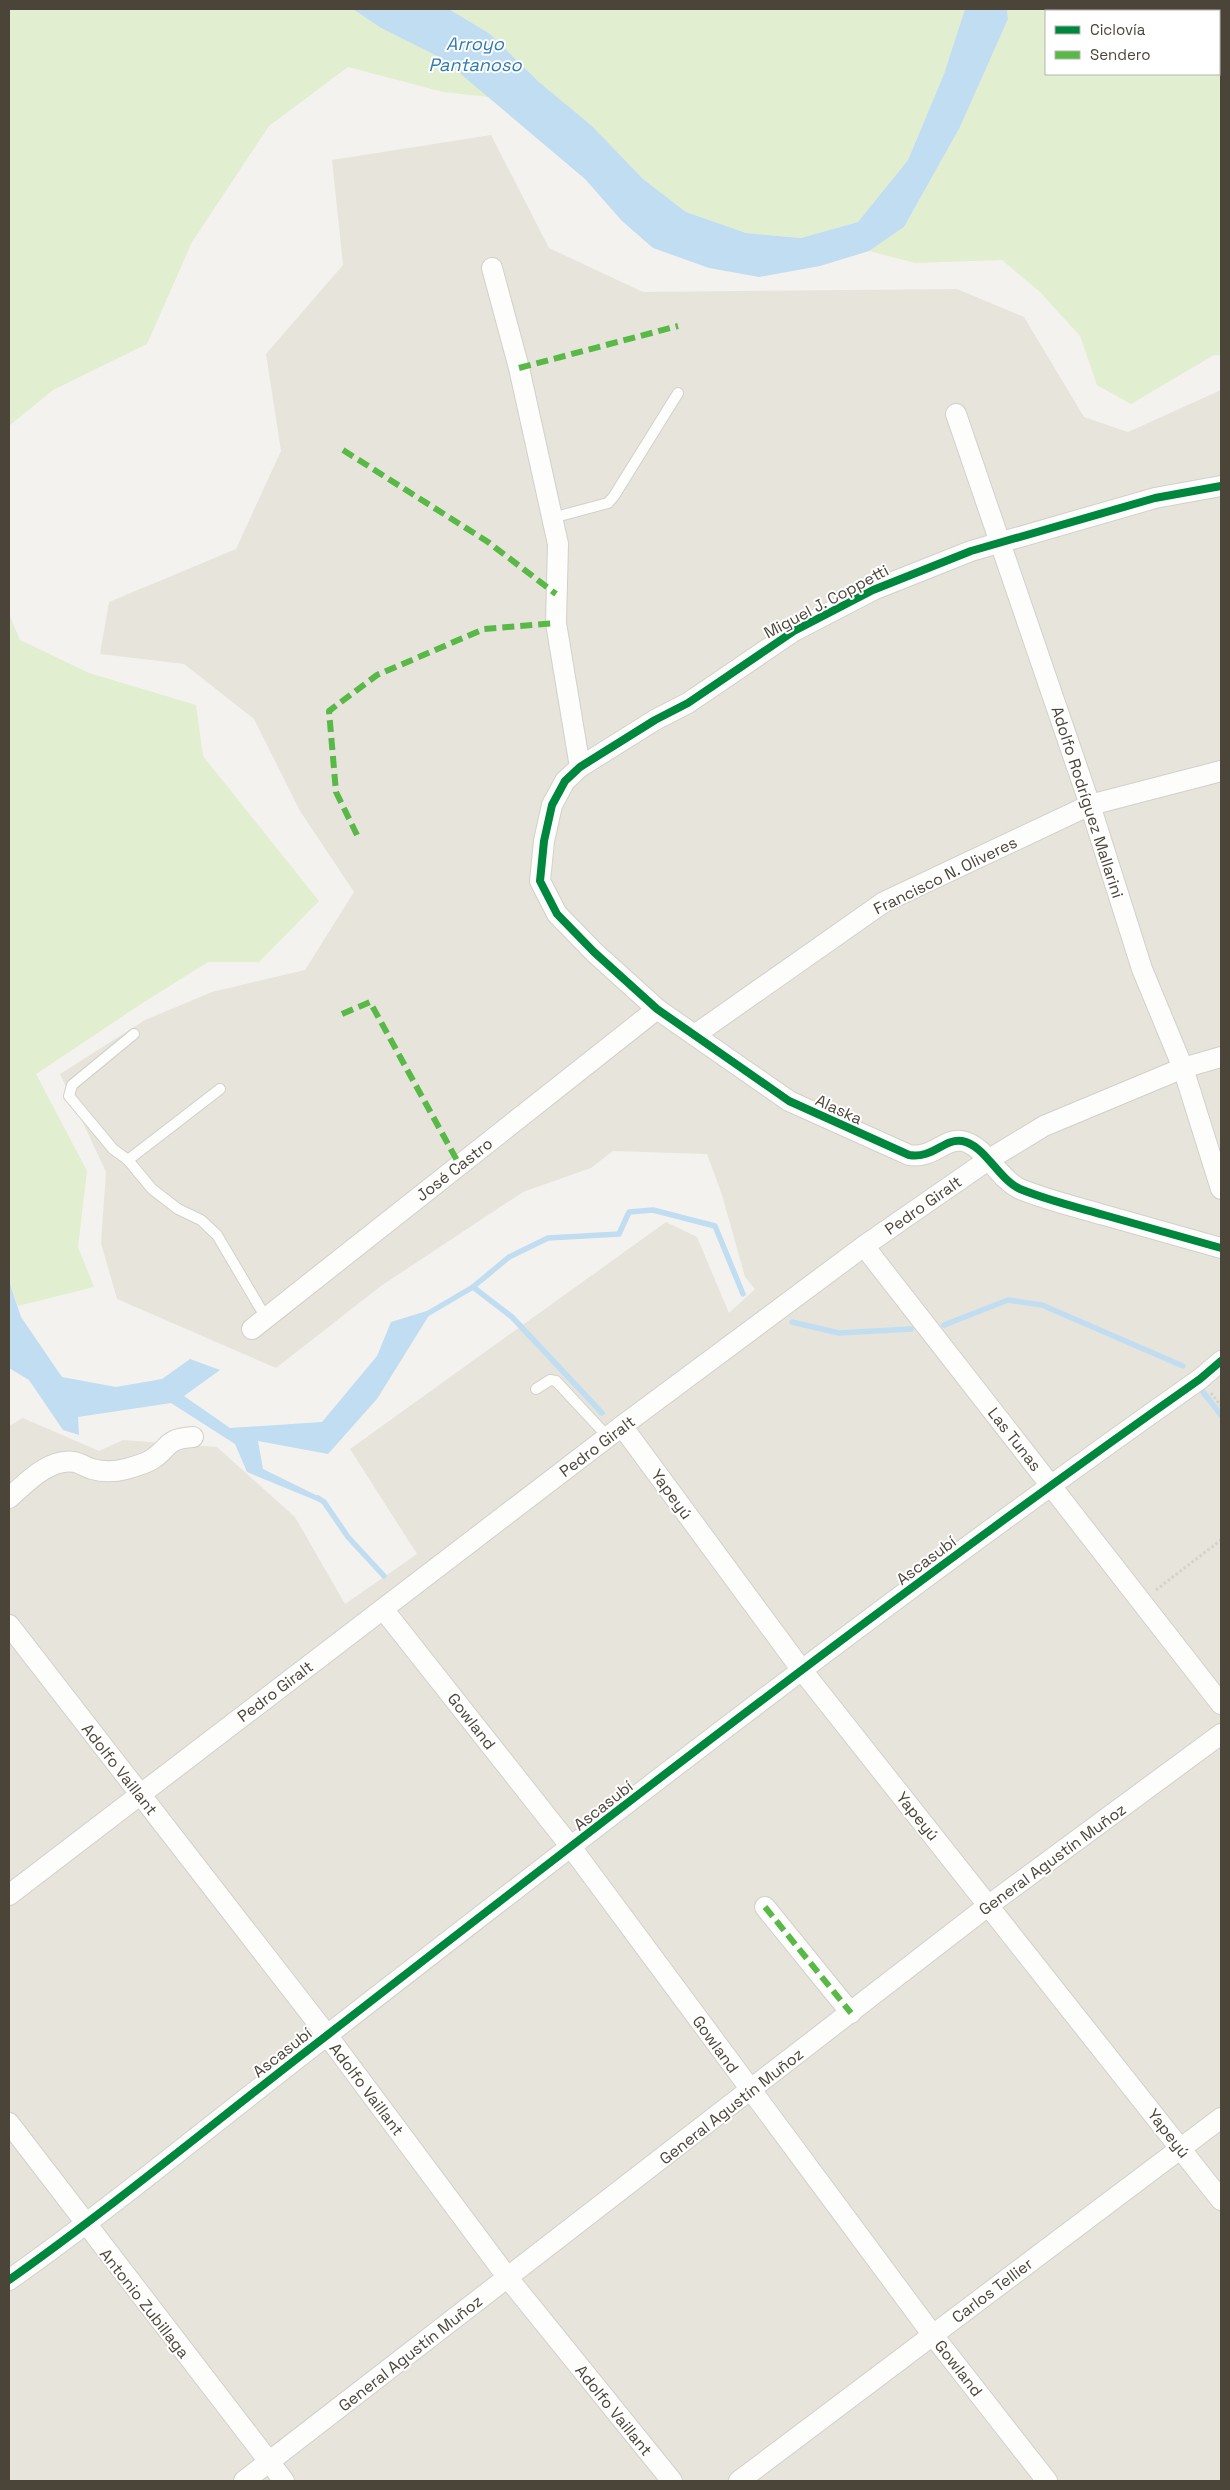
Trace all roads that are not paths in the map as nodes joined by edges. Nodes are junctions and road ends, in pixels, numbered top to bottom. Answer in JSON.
{"nodes":[{"id":1,"x":492,"y":268,"type":"dead end"},
{"id":2,"x":678,"y":393,"type":"dead end"},
{"id":3,"x":956,"y":414,"type":"dead end"},
{"id":4,"x":1221,"y":486,"type":"edge"},
{"id":5,"x":552,"y":518,"type":"junction"},
{"id":6,"x":1000,"y":542,"type":"junction"},
{"id":7,"x":580,"y":767,"type":"junction"},
{"id":8,"x":1221,"y":771,"type":"edge"},
{"id":9,"x":1090,"y":805,"type":"junction"},
{"id":10,"x":544,"y":841,"type":"joint"},
{"id":11,"x":657,"y":1009,"type":"junction"},
{"id":12,"x":134,"y":1034,"type":"dead end"},
{"id":13,"x":696,"y":1034,"type":"junction"},
{"id":14,"x":1221,"y":1056,"type":"edge"},
{"id":15,"x":1183,"y":1068,"type":"junction"},
{"id":16,"x":220,"y":1089,"type":"dead end"},
{"id":17,"x":128,"y":1160,"type":"junction"},
{"id":18,"x":988,"y":1160,"type":"junction"},
{"id":19,"x":1221,"y":1189,"type":"edge"},
{"id":20,"x":864,"y":1246,"type":"junction"},
{"id":21,"x":1221,"y":1248,"type":"edge"},
{"id":22,"x":259,"y":1324,"type":"joint"},
{"id":23,"x":1221,"y":1361,"type":"edge"},
{"id":24,"x":536,"y":1389,"type":"dead end"},
{"id":25,"x":615,"y":1431,"type":"junction"},
{"id":26,"x":193,"y":1437,"type":"dead end"},
{"id":27,"x":1050,"y":1484,"type":"junction"},
{"id":28,"x":9,"y":1498,"type":"edge"},
{"id":29,"x":383,"y":1609,"type":"junction"},
{"id":30,"x":9,"y":1624,"type":"edge"},
{"id":31,"x":801,"y":1669,"type":"junction"},
{"id":32,"x":1221,"y":1704,"type":"edge"},
{"id":33,"x":1221,"y":1734,"type":"edge"},
{"id":34,"x":140,"y":1795,"type":"junction"},
{"id":35,"x":571,"y":1847,"type":"junction"},
{"id":36,"x":9,"y":1896,"type":"edge"},
{"id":37,"x":989,"y":1905,"type":"junction"},
{"id":38,"x":765,"y":1907,"type":"dead end"},
{"id":39,"x":851,"y":2013,"type":"junction"},
{"id":40,"x":327,"y":2035,"type":"junction"},
{"id":41,"x":751,"y":2090,"type":"junction"},
{"id":42,"x":1221,"y":2118,"type":"edge"},
{"id":43,"x":9,"y":2123,"type":"edge"},
{"id":44,"x":1181,"y":2148,"type":"junction"},
{"id":45,"x":1221,"y":2200,"type":"edge"},
{"id":46,"x":86,"y":2226,"type":"junction"},
{"id":47,"x":508,"y":2278,"type":"junction"},
{"id":48,"x":9,"y":2280,"type":"edge"},
{"id":49,"x":932,"y":2334,"type":"junction"},
{"id":50,"x":269,"y":2462,"type":"junction"},
{"id":51,"x":244,"y":2481,"type":"edge"},
{"id":52,"x":284,"y":2481,"type":"edge"},
{"id":53,"x":672,"y":2481,"type":"edge"},
{"id":54,"x":739,"y":2481,"type":"edge"},
{"id":55,"x":1047,"y":2481,"type":"edge"}],
"edges":[{"from":1,"to":5,"type":"street"},
{"from":2,"to":5,"type":"lane"},
{"from":3,"to":6,"type":"street","name":"Adolfo Rodríguez Mallarini"},
{"from":4,"to":6,"type":"street","name":"Miguel J. Coppetti"},
{"from":5,"to":7,"type":"street"},
{"from":6,"to":7,"type":"street","name":"Miguel J. Coppetti"},
{"from":6,"to":9,"type":"street","name":"Adolfo Rodríguez Mallarini"},
{"from":7,"to":10,"type":"street","name":"Miguel J. Coppetti"},
{"from":8,"to":9,"type":"street","name":"Francisco N. Oliveres"},
{"from":9,"to":13,"type":"street","name":"Francisco N. Oliveres"},
{"from":9,"to":15,"type":"street","name":"Adolfo Rodríguez Mallarini"},
{"from":10,"to":11,"type":"street","name":"Alaska"},
{"from":11,"to":13,"type":"street","name":"Alaska"},
{"from":11,"to":22,"type":"street","name":"José Castro"},
{"from":12,"to":17,"type":"lane"},
{"from":13,"to":18,"type":"street","name":"Alaska"},
{"from":14,"to":15,"type":"street","name":"Pedro Giralt"},
{"from":15,"to":18,"type":"street","name":"Pedro Giralt"},
{"from":15,"to":19,"type":"street","name":"Adolfo Rodríguez Mallarini"},
{"from":16,"to":17,"type":"lane"},
{"from":17,"to":22,"type":"lane"},
{"from":18,"to":20,"type":"street","name":"Pedro Giralt"},
{"from":18,"to":21,"type":"street","name":"Alaska"},
{"from":20,"to":25,"type":"street","name":"Pedro Giralt"},
{"from":20,"to":27,"type":"street","name":"Las Tunas"},
{"from":23,"to":27,"type":"street","name":"Ascasubí"},
{"from":24,"to":25,"type":"lane"},
{"from":25,"to":29,"type":"street","name":"Pedro Giralt"},
{"from":25,"to":31,"type":"street","name":"Yapeyú"},
{"from":26,"to":28,"type":"street"},
{"from":27,"to":31,"type":"street","name":"Ascasubí"},
{"from":27,"to":32,"type":"street","name":"Las Tunas"},
{"from":29,"to":34,"type":"street","name":"Pedro Giralt"},
{"from":29,"to":35,"type":"street","name":"Gowland"},
{"from":30,"to":34,"type":"street","name":"Adolfo Vaillant"},
{"from":31,"to":35,"type":"street","name":"Ascasubí"},
{"from":31,"to":37,"type":"street","name":"Yapeyú"},
{"from":33,"to":37,"type":"street","name":"General Agustín Muñoz"},
{"from":34,"to":36,"type":"street","name":"Pedro Giralt"},
{"from":34,"to":40,"type":"street","name":"Adolfo Vaillant"},
{"from":35,"to":40,"type":"street","name":"Ascasubí"},
{"from":35,"to":41,"type":"street","name":"Gowland"},
{"from":37,"to":39,"type":"street","name":"General Agustín Muñoz"},
{"from":37,"to":44,"type":"street","name":"Yapeyú"},
{"from":38,"to":39,"type":"street"},
{"from":39,"to":41,"type":"street","name":"General Agustín Muñoz"},
{"from":40,"to":46,"type":"street","name":"Ascasubí"},
{"from":40,"to":47,"type":"street","name":"Adolfo Vaillant"},
{"from":41,"to":47,"type":"street","name":"General Agustín Muñoz"},
{"from":41,"to":49,"type":"street","name":"Gowland"},
{"from":42,"to":44,"type":"street","name":"Carlos Tellier"},
{"from":43,"to":46,"type":"street","name":"Antonio Zubillaga"},
{"from":44,"to":45,"type":"street","name":"Yapeyú"},
{"from":44,"to":49,"type":"street","name":"Carlos Tellier"},
{"from":46,"to":48,"type":"street","name":"Ascasubí"},
{"from":46,"to":50,"type":"street","name":"Antonio Zubillaga"},
{"from":47,"to":50,"type":"street","name":"General Agustín Muñoz"},
{"from":47,"to":53,"type":"street","name":"Adolfo Vaillant"},
{"from":49,"to":54,"type":"street","name":"Carlos Tellier"},
{"from":49,"to":55,"type":"street","name":"Gowland"},
{"from":50,"to":51,"type":"street","name":"General Agustín Muñoz"},
{"from":50,"to":52,"type":"street","name":"Antonio Zubillaga"}]}
